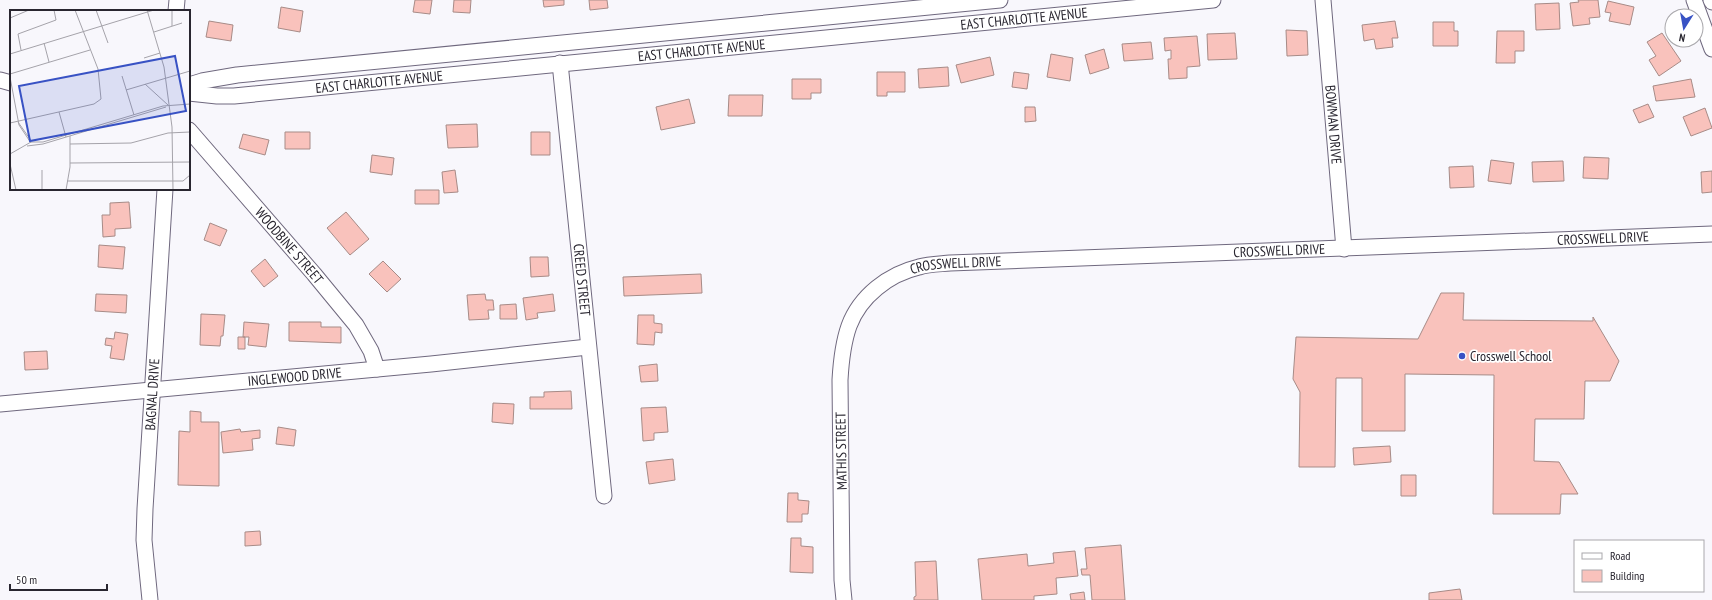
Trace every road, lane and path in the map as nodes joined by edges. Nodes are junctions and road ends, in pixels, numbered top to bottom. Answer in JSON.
{"nodes":[{"id":1,"x":177,"y":0,"type":"edge"},
{"id":2,"x":1000,"y":0,"type":"edge"},
{"id":3,"x":1213,"y":0,"type":"edge"},
{"id":4,"x":1323,"y":0,"type":"edge"},
{"id":5,"x":1694,"y":0,"type":"edge"},
{"id":6,"x":176,"y":10,"type":"edge"},
{"id":7,"x":1712,"y":48,"type":"edge"},
{"id":8,"x":560,"y":63,"type":"junction"},
{"id":9,"x":0,"y":80,"type":"edge"},
{"id":10,"x":10,"y":83,"type":"edge"},
{"id":11,"x":190,"y":85,"type":"edge"},
{"id":12,"x":190,"y":93,"type":"edge"},
{"id":13,"x":190,"y":131,"type":"edge"},
{"id":14,"x":165,"y":190,"type":"edge"},
{"id":15,"x":1712,"y":234,"type":"edge"},
{"id":16,"x":1344,"y":249,"type":"junction"},
{"id":17,"x":860,"y":307,"type":"joint"},
{"id":18,"x":588,"y":347,"type":"junction"},
{"id":19,"x":377,"y":370,"type":"junction"},
{"id":20,"x":153,"y":391,"type":"junction"},
{"id":21,"x":0,"y":404,"type":"edge"},
{"id":22,"x":604,"y":496,"type":"dead end"},
{"id":23,"x":150,"y":600,"type":"edge"},
{"id":24,"x":844,"y":600,"type":"edge"}],
"edges":[{"from":1,"to":6,"type":"street"},
{"from":2,"to":11,"type":"street","name":"EAST CHARLOTTE AVENUE"},
{"from":3,"to":8,"type":"street","name":"EAST CHARLOTTE AVENUE"},
{"from":4,"to":16,"type":"street","name":"BOWMAN DRIVE"},
{"from":5,"to":7,"type":"street"},
{"from":8,"to":12,"type":"street","name":"EAST CHARLOTTE AVENUE"},
{"from":8,"to":18,"type":"street","name":"CREED STREET"},
{"from":9,"to":10,"type":"street"},
{"from":13,"to":19,"type":"street","name":"WOODBINE STREET"},
{"from":14,"to":20,"type":"street","name":"BAGNAL DRIVE"},
{"from":15,"to":16,"type":"street","name":"CROSSWELL DRIVE"},
{"from":16,"to":17,"type":"street","name":"CROSSWELL DRIVE"},
{"from":17,"to":24,"type":"street","name":"MATHIS STREET"},
{"from":18,"to":19,"type":"street","name":"INGLEWOOD DRIVE"},
{"from":18,"to":22,"type":"street","name":"CREED STREET"},
{"from":19,"to":20,"type":"street","name":"INGLEWOOD DRIVE"},
{"from":20,"to":21,"type":"street","name":"INGLEWOOD DRIVE"},
{"from":20,"to":23,"type":"street","name":"BAGNAL DRIVE"}]}
